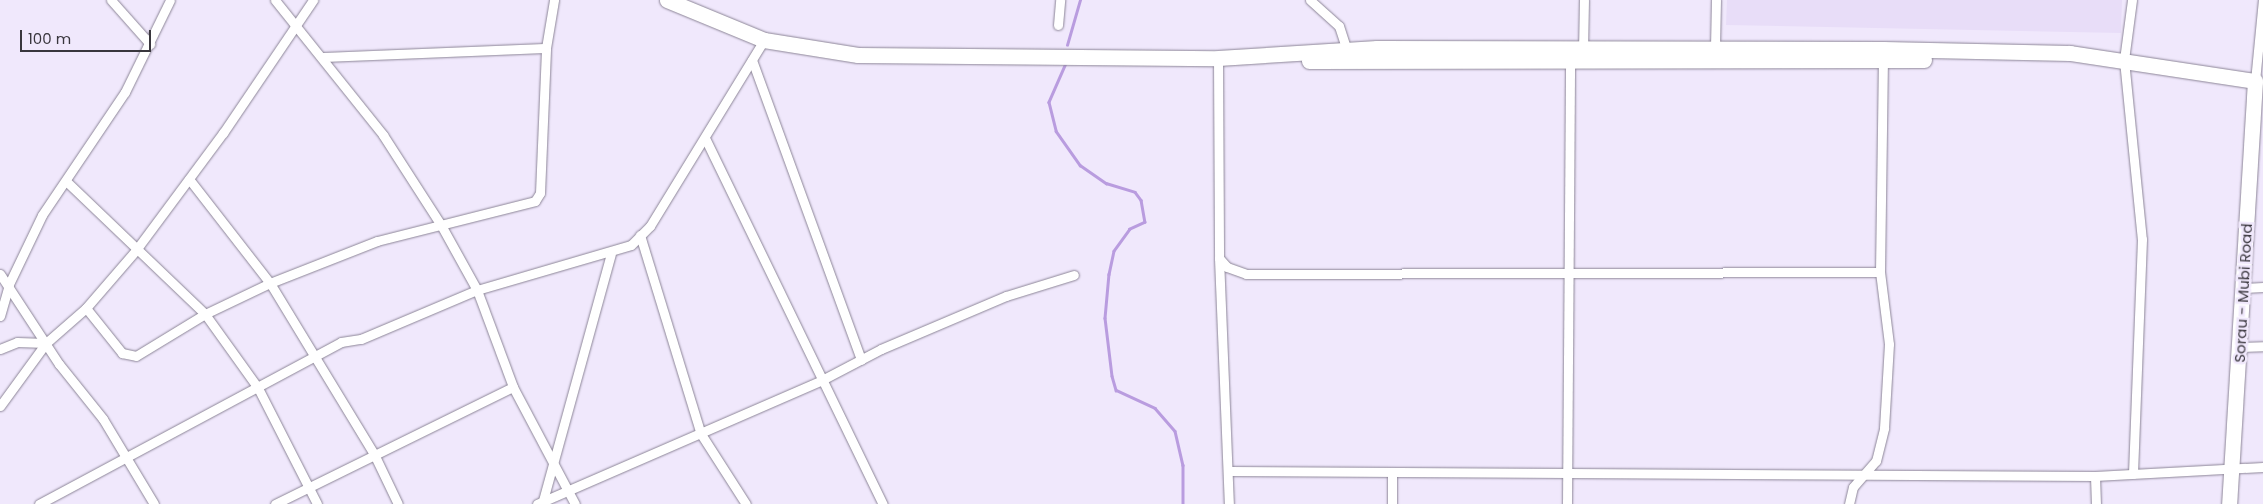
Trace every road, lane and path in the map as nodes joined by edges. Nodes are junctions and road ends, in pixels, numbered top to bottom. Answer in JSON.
{"nodes":[{"id":1,"x":111,"y":0,"type":"edge"},
{"id":2,"x":170,"y":0,"type":"edge"},
{"id":3,"x":274,"y":0,"type":"edge"},
{"id":4,"x":313,"y":0,"type":"edge"},
{"id":5,"x":554,"y":0,"type":"edge"},
{"id":6,"x":667,"y":0,"type":"edge"},
{"id":7,"x":1060,"y":0,"type":"edge"},
{"id":8,"x":1310,"y":0,"type":"edge"},
{"id":9,"x":1584,"y":0,"type":"edge"},
{"id":10,"x":1716,"y":0,"type":"edge"},
{"id":11,"x":2132,"y":0,"type":"edge"},
{"id":12,"x":2263,"y":0,"type":"edge"},
{"id":13,"x":296,"y":22,"type":"junction"},
{"id":14,"x":1058,"y":25,"type":"dead end"},
{"id":15,"x":764,"y":40,"type":"junction"},
{"id":16,"x":150,"y":44,"type":"junction"},
{"id":17,"x":1715,"y":47,"type":"junction"},
{"id":18,"x":546,"y":48,"type":"junction"},
{"id":19,"x":1347,"y":50,"type":"junction"},
{"id":20,"x":1576,"y":53,"type":"junction"},
{"id":21,"x":1883,"y":54,"type":"junction"},
{"id":22,"x":1270,"y":56,"type":"junction"},
{"id":23,"x":322,"y":57,"type":"junction"},
{"id":24,"x":1218,"y":58,"type":"junction"},
{"id":25,"x":752,"y":60,"type":"junction"},
{"id":26,"x":2124,"y":60,"type":"junction"},
{"id":27,"x":2255,"y":81,"type":"junction"},
{"id":28,"x":704,"y":138,"type":"junction"},
{"id":29,"x":189,"y":179,"type":"junction"},
{"id":30,"x":66,"y":181,"type":"junction"},
{"id":31,"x":441,"y":225,"type":"junction"},
{"id":32,"x":640,"y":236,"type":"junction"},
{"id":33,"x":136,"y":250,"type":"junction"},
{"id":34,"x":611,"y":254,"type":"junction"},
{"id":35,"x":1219,"y":258,"type":"junction"},
{"id":36,"x":1880,"y":272,"type":"junction"},
{"id":37,"x":1568,"y":273,"type":"junction"},
{"id":38,"x":0,"y":274,"type":"edge"},
{"id":39,"x":1074,"y":275,"type":"dead end"},
{"id":40,"x":270,"y":283,"type":"junction"},
{"id":41,"x":9,"y":284,"type":"junction"},
{"id":42,"x":2263,"y":287,"type":"edge"},
{"id":43,"x":2244,"y":288,"type":"junction"},
{"id":44,"x":477,"y":290,"type":"junction"},
{"id":45,"x":86,"y":308,"type":"junction"},
{"id":46,"x":205,"y":314,"type":"junction"},
{"id":47,"x":0,"y":316,"type":"edge"},
{"id":48,"x":46,"y":343,"type":"junction"},
{"id":49,"x":2240,"y":346,"type":"junction"},
{"id":50,"x":2263,"y":346,"type":"edge"},
{"id":51,"x":0,"y":348,"type":"edge"},
{"id":52,"x":315,"y":354,"type":"junction"},
{"id":53,"x":861,"y":360,"type":"junction"},
{"id":54,"x":820,"y":381,"type":"junction"},
{"id":55,"x":513,"y":387,"type":"junction"},
{"id":56,"x":258,"y":388,"type":"junction"},
{"id":57,"x":0,"y":406,"type":"edge"},
{"id":58,"x":701,"y":434,"type":"junction"},
{"id":59,"x":374,"y":454,"type":"junction"},
{"id":60,"x":129,"y":458,"type":"junction"},
{"id":61,"x":553,"y":462,"type":"junction"},
{"id":62,"x":2263,"y":467,"type":"edge"},
{"id":63,"x":2232,"y":468,"type":"junction"},
{"id":64,"x":1230,"y":471,"type":"junction"},
{"id":65,"x":1392,"y":472,"type":"junction"},
{"id":66,"x":2133,"y":474,"type":"junction"},
{"id":67,"x":1862,"y":475,"type":"junction"},
{"id":68,"x":1567,"y":476,"type":"junction"},
{"id":69,"x":2095,"y":476,"type":"junction"},
{"id":70,"x":311,"y":487,"type":"junction"},
{"id":71,"x":569,"y":490,"type":"junction"},
{"id":72,"x":541,"y":503,"type":"edge"},
{"id":73,"x":40,"y":504,"type":"edge"},
{"id":74,"x":154,"y":504,"type":"edge"},
{"id":75,"x":274,"y":504,"type":"edge"},
{"id":76,"x":317,"y":504,"type":"edge"},
{"id":77,"x":398,"y":504,"type":"edge"},
{"id":78,"x":575,"y":504,"type":"edge"},
{"id":79,"x":746,"y":504,"type":"edge"},
{"id":80,"x":883,"y":504,"type":"edge"},
{"id":81,"x":1229,"y":504,"type":"edge"},
{"id":82,"x":1392,"y":504,"type":"edge"},
{"id":83,"x":1566,"y":504,"type":"edge"},
{"id":84,"x":1849,"y":504,"type":"edge"},
{"id":85,"x":2096,"y":504,"type":"edge"},
{"id":86,"x":2229,"y":504,"type":"edge"}],
"edges":[{"from":1,"to":16,"type":"street"},
{"from":2,"to":16,"type":"street"},
{"from":3,"to":13,"type":"street"},
{"from":4,"to":13,"type":"street"},
{"from":5,"to":18,"type":"street"},
{"from":6,"to":15,"type":"main road"},
{"from":7,"to":14,"type":"street"},
{"from":8,"to":19,"type":"street"},
{"from":9,"to":20,"type":"street"},
{"from":10,"to":17,"type":"street"},
{"from":11,"to":26,"type":"street"},
{"from":12,"to":27,"type":"street"},
{"from":13,"to":23,"type":"street"},
{"from":13,"to":29,"type":"street"},
{"from":15,"to":24,"type":"main road"},
{"from":15,"to":25,"type":"street"},
{"from":16,"to":30,"type":"street"},
{"from":17,"to":20,"type":"main road"},
{"from":17,"to":21,"type":"main road"},
{"from":18,"to":23,"type":"street"},
{"from":18,"to":31,"type":"street"},
{"from":19,"to":20,"type":"main road"},
{"from":19,"to":22,"type":"main road"},
{"from":20,"to":21,"type":"main road"},
{"from":20,"to":22,"type":"main road"},
{"from":20,"to":37,"type":"street"},
{"from":21,"to":26,"type":"main road"},
{"from":21,"to":36,"type":"street"},
{"from":22,"to":24,"type":"main road"},
{"from":23,"to":31,"type":"street"},
{"from":24,"to":35,"type":"street"},
{"from":25,"to":28,"type":"street"},
{"from":25,"to":53,"type":"street"},
{"from":26,"to":27,"type":"main road"},
{"from":26,"to":66,"type":"street"},
{"from":27,"to":43,"type":"main road","name":"Sorau - Mubi Road"},
{"from":28,"to":32,"type":"street"},
{"from":28,"to":54,"type":"street"},
{"from":29,"to":33,"type":"street"},
{"from":29,"to":40,"type":"street"},
{"from":30,"to":33,"type":"street"},
{"from":30,"to":41,"type":"street"},
{"from":31,"to":40,"type":"street"},
{"from":31,"to":44,"type":"street"},
{"from":32,"to":34,"type":"street"},
{"from":32,"to":58,"type":"street"},
{"from":33,"to":45,"type":"street"},
{"from":33,"to":46,"type":"street"},
{"from":34,"to":44,"type":"street"},
{"from":34,"to":61,"type":"street"},
{"from":35,"to":37,"type":"street"},
{"from":35,"to":64,"type":"street"},
{"from":36,"to":37,"type":"street"},
{"from":36,"to":67,"type":"street"},
{"from":37,"to":68,"type":"street"},
{"from":38,"to":41,"type":"street"},
{"from":39,"to":53,"type":"street"},
{"from":40,"to":46,"type":"street"},
{"from":40,"to":52,"type":"street"},
{"from":41,"to":47,"type":"street"},
{"from":41,"to":48,"type":"street"},
{"from":42,"to":43,"type":"street"},
{"from":43,"to":49,"type":"main road","name":"Sorau - Mubi Road"},
{"from":44,"to":52,"type":"street"},
{"from":44,"to":55,"type":"street"},
{"from":45,"to":46,"type":"street"},
{"from":45,"to":48,"type":"street"},
{"from":46,"to":56,"type":"street"},
{"from":48,"to":51,"type":"street"},
{"from":48,"to":57,"type":"street"},
{"from":48,"to":60,"type":"street"},
{"from":49,"to":50,"type":"street"},
{"from":49,"to":63,"type":"main road","name":"Sorau - Mubi Road"},
{"from":52,"to":56,"type":"street"},
{"from":52,"to":59,"type":"street"},
{"from":53,"to":54,"type":"street"},
{"from":54,"to":58,"type":"street"},
{"from":54,"to":80,"type":"street"},
{"from":55,"to":59,"type":"street"},
{"from":55,"to":61,"type":"street"},
{"from":56,"to":60,"type":"street"},
{"from":56,"to":70,"type":"street"},
{"from":58,"to":71,"type":"street"},
{"from":58,"to":79,"type":"street"},
{"from":59,"to":70,"type":"street"},
{"from":59,"to":77,"type":"street"},
{"from":60,"to":73,"type":"street"},
{"from":60,"to":74,"type":"street"},
{"from":61,"to":71,"type":"street"},
{"from":61,"to":72,"type":"street"},
{"from":62,"to":63,"type":"street"},
{"from":63,"to":66,"type":"street"},
{"from":63,"to":86,"type":"main road","name":"Sorau - Mubi Road"},
{"from":64,"to":65,"type":"street"},
{"from":64,"to":81,"type":"street"},
{"from":65,"to":68,"type":"street"},
{"from":65,"to":82,"type":"street"},
{"from":66,"to":69,"type":"street"},
{"from":67,"to":68,"type":"street"},
{"from":67,"to":69,"type":"street"},
{"from":67,"to":84,"type":"street"},
{"from":68,"to":83,"type":"street"},
{"from":69,"to":85,"type":"street"},
{"from":70,"to":75,"type":"street"},
{"from":70,"to":76,"type":"street"},
{"from":71,"to":72,"type":"street"},
{"from":71,"to":78,"type":"street"}]}
